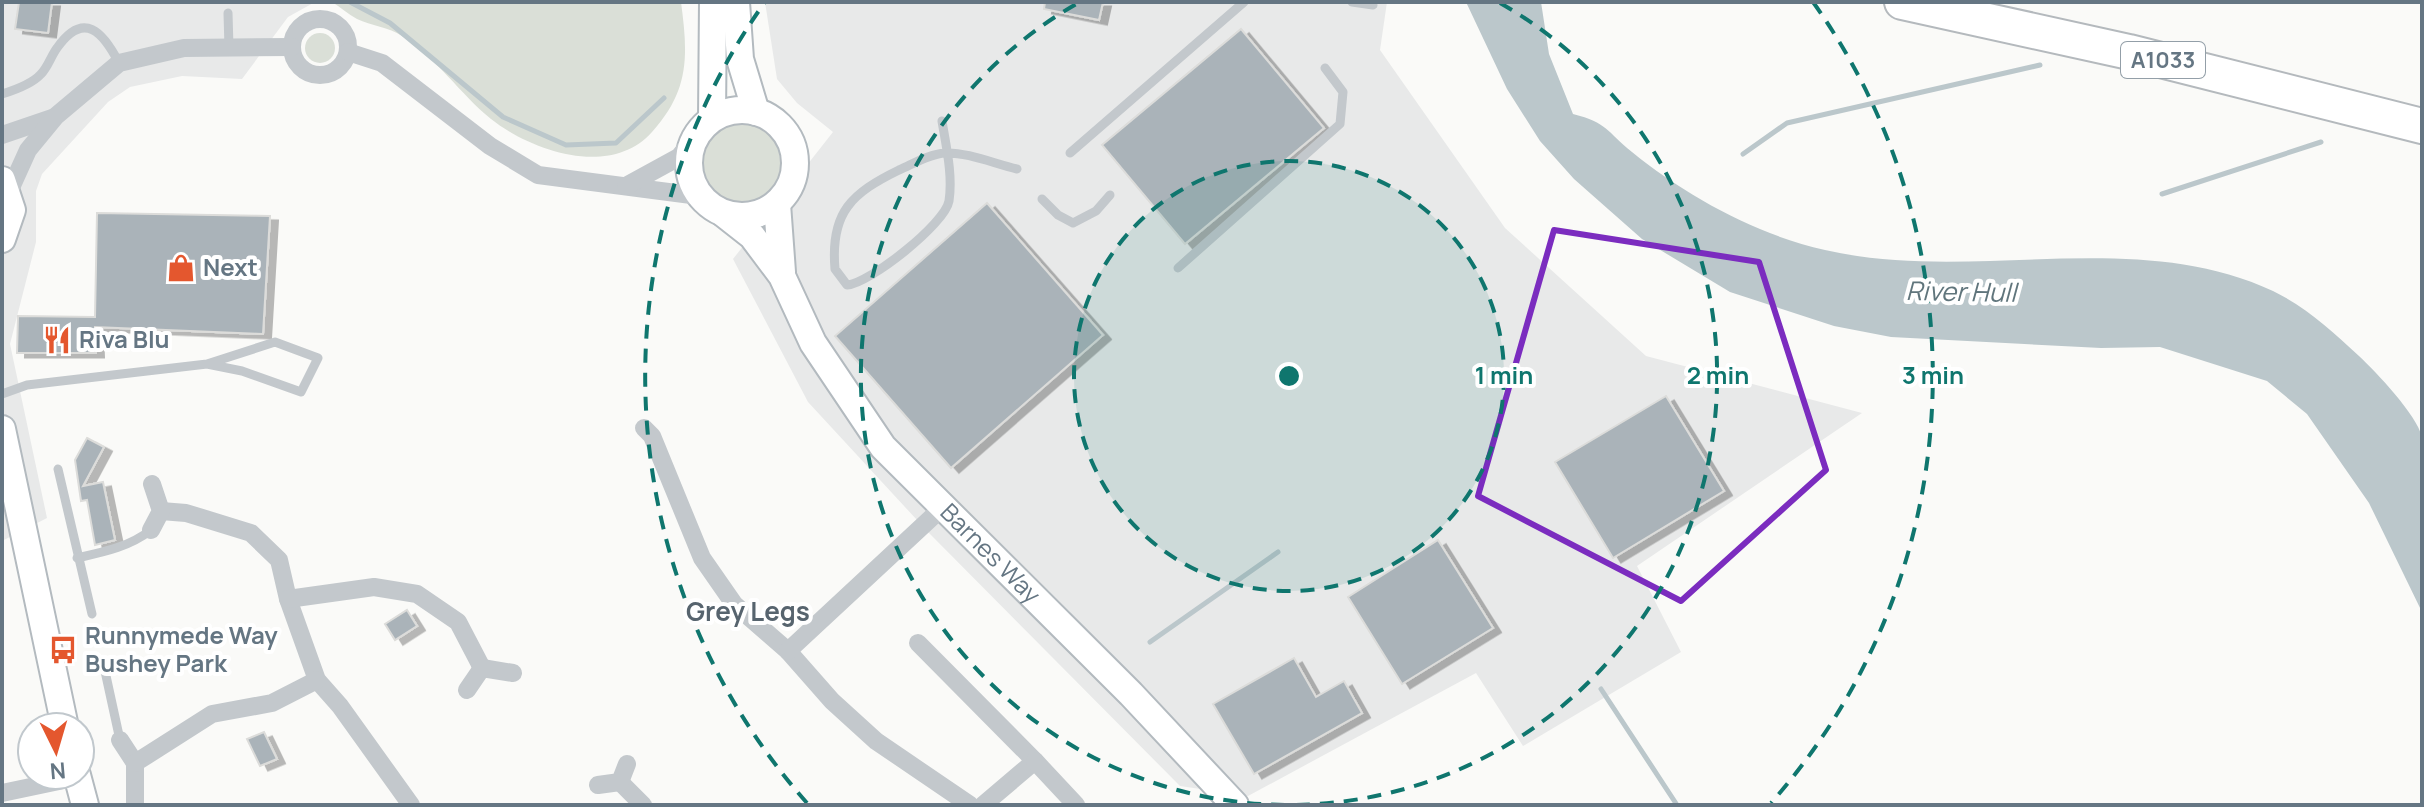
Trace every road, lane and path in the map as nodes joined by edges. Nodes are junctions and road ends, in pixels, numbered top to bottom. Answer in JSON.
{"nodes":[{"id":1,"x":713,"y":2,"type":"edge"},
{"id":2,"x":736,"y":2,"type":"edge"},
{"id":3,"x":1244,"y":2,"type":"edge"},
{"id":4,"x":1352,"y":2,"type":"edge"},
{"id":5,"x":1902,"y":2,"type":"edge"},
{"id":6,"x":2010,"y":2,"type":"edge"},
{"id":7,"x":1373,"y":5,"type":"dead end"},
{"id":8,"x":228,"y":13,"type":"dead end"},
{"id":9,"x":292,"y":47,"type":"junction"},
{"id":10,"x":229,"y":48,"type":"junction"},
{"id":11,"x":348,"y":52,"type":"junction"},
{"id":12,"x":119,"y":63,"type":"junction"},
{"id":13,"x":1325,"y":68,"type":"dead end"},
{"id":14,"x":2,"y":94,"type":"edge"},
{"id":15,"x":2422,"y":103,"type":"edge"},
{"id":16,"x":756,"y":112,"type":"junction"},
{"id":17,"x":56,"y":116,"type":"junction"},
{"id":18,"x":942,"y":121,"type":"dead end"},
{"id":19,"x":2422,"y":126,"type":"edge"},
{"id":20,"x":704,"y":127,"type":"junction"},
{"id":21,"x":2,"y":135,"type":"edge"},
{"id":22,"x":947,"y":153,"type":"junction"},
{"id":23,"x":1070,"y":153,"type":"dead end"},
{"id":24,"x":1017,"y":169,"type":"dead end"},
{"id":25,"x":5,"y":186,"type":"edge"},
{"id":26,"x":626,"y":186,"type":"junction"},
{"id":27,"x":1110,"y":195,"type":"dead end"},
{"id":28,"x":699,"y":196,"type":"junction"},
{"id":29,"x":1042,"y":199,"type":"dead end"},
{"id":30,"x":777,"y":204,"type":"junction"},
{"id":31,"x":724,"y":214,"type":"junction"},
{"id":32,"x":2,"y":239,"type":"edge"},
{"id":33,"x":1178,"y":268,"type":"dead end"},
{"id":34,"x":782,"y":276,"type":"junction"},
{"id":35,"x":207,"y":364,"type":"junction"},
{"id":36,"x":2,"y":394,"type":"edge"},
{"id":37,"x":644,"y":428,"type":"dead end"},
{"id":38,"x":2,"y":429,"type":"edge"},
{"id":39,"x":58,"y":469,"type":"dead end"},
{"id":40,"x":152,"y":484,"type":"dead end"},
{"id":41,"x":943,"y":507,"type":"junction"},
{"id":42,"x":161,"y":511,"type":"junction"},
{"id":43,"x":151,"y":530,"type":"joint"},
{"id":44,"x":77,"y":558,"type":"junction"},
{"id":45,"x":288,"y":599,"type":"junction"},
{"id":46,"x":92,"y":614,"type":"dead end"},
{"id":47,"x":918,"y":643,"type":"dead end"},
{"id":48,"x":788,"y":651,"type":"junction"},
{"id":49,"x":103,"y":662,"type":"dead end"},
{"id":50,"x":482,"y":668,"type":"junction"},
{"id":51,"x":513,"y":673,"type":"dead end"},
{"id":52,"x":317,"y":680,"type":"junction"},
{"id":53,"x":467,"y":690,"type":"dead end"},
{"id":54,"x":62,"y":711,"type":"edge"},
{"id":55,"x":120,"y":740,"type":"joint"},
{"id":56,"x":1035,"y":761,"type":"junction"},
{"id":57,"x":135,"y":763,"type":"junction"},
{"id":58,"x":627,"y":764,"type":"dead end"},
{"id":59,"x":620,"y":782,"type":"junction"},
{"id":60,"x":598,"y":785,"type":"dead end"},
{"id":61,"x":135,"y":805,"type":"edge"},
{"id":62,"x":411,"y":805,"type":"edge"},
{"id":63,"x":643,"y":805,"type":"edge"},
{"id":64,"x":970,"y":805,"type":"edge"},
{"id":65,"x":983,"y":805,"type":"edge"},
{"id":66,"x":1076,"y":805,"type":"edge"},
{"id":67,"x":1235,"y":805,"type":"edge"}],
"edges":[{"from":1,"to":20,"type":"street"},
{"from":2,"to":16,"type":"street"},
{"from":3,"to":23,"type":"lane"},
{"from":4,"to":7,"type":"lane"},
{"from":5,"to":19,"type":"highway","number":"A1033"},
{"from":6,"to":15,"type":"highway","number":"A1033"},
{"from":8,"to":10,"type":"lane"},
{"from":9,"to":10,"type":"street"},
{"from":9,"to":11,"type":"street"},
{"from":9,"to":11,"type":"street"},
{"from":10,"to":12,"type":"street"},
{"from":11,"to":26,"type":"street"},
{"from":12,"to":14,"type":"lane"},
{"from":12,"to":17,"type":"street"},
{"from":13,"to":33,"type":"lane"},
{"from":16,"to":20,"type":"street"},
{"from":16,"to":30,"type":"street"},
{"from":17,"to":21,"type":"street"},
{"from":17,"to":25,"type":"street"},
{"from":18,"to":22,"type":"lane"},
{"from":20,"to":26,"type":"street"},
{"from":20,"to":28,"type":"street"},
{"from":22,"to":22,"type":"lane"},
{"from":22,"to":24,"type":"lane"},
{"from":25,"to":32,"type":"street"},
{"from":26,"to":28,"type":"street"},
{"from":27,"to":29,"type":"lane"},
{"from":28,"to":31,"type":"street"},
{"from":30,"to":31,"type":"street"},
{"from":30,"to":34,"type":"street","name":"Barnes Way"},
{"from":31,"to":34,"type":"street","name":"Barnes Way"},
{"from":34,"to":41,"type":"street","name":"Barnes Way"},
{"from":35,"to":35,"type":"lane"},
{"from":35,"to":36,"type":"lane"},
{"from":37,"to":48,"type":"street"},
{"from":38,"to":54,"type":"street"},
{"from":39,"to":44,"type":"lane"},
{"from":40,"to":42,"type":"street"},
{"from":41,"to":48,"type":"street"},
{"from":41,"to":67,"type":"street","name":"Barnes Way"},
{"from":42,"to":43,"type":"street"},
{"from":42,"to":45,"type":"street"},
{"from":43,"to":44,"type":"lane"},
{"from":44,"to":46,"type":"lane"},
{"from":45,"to":50,"type":"street"},
{"from":45,"to":52,"type":"street"},
{"from":47,"to":56,"type":"street"},
{"from":48,"to":64,"type":"street"},
{"from":49,"to":55,"type":"lane"},
{"from":50,"to":51,"type":"street"},
{"from":50,"to":53,"type":"street"},
{"from":52,"to":57,"type":"street"},
{"from":52,"to":62,"type":"street"},
{"from":55,"to":57,"type":"street"},
{"from":56,"to":65,"type":"street"},
{"from":56,"to":66,"type":"street"},
{"from":57,"to":61,"type":"street"},
{"from":58,"to":59,"type":"street"},
{"from":59,"to":60,"type":"street"},
{"from":59,"to":63,"type":"street"}]}
